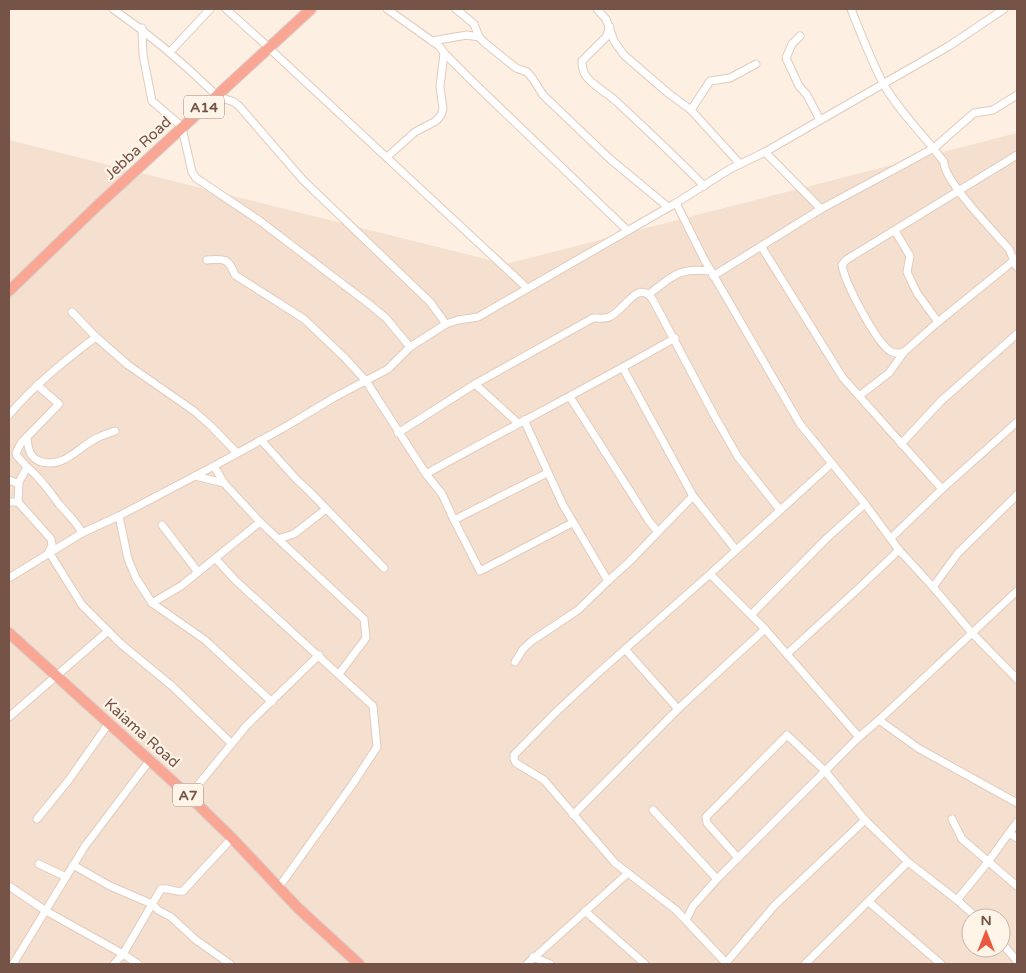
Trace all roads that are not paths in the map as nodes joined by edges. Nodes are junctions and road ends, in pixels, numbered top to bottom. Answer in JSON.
{"nodes":[{"id":1,"x":113,"y":9,"type":"edge"},
{"id":2,"x":210,"y":9,"type":"edge"},
{"id":3,"x":226,"y":9,"type":"edge"},
{"id":4,"x":302,"y":9,"type":"edge"},
{"id":5,"x":311,"y":9,"type":"edge"},
{"id":6,"x":386,"y":9,"type":"edge"},
{"id":7,"x":456,"y":9,"type":"edge"},
{"id":8,"x":597,"y":9,"type":"edge"},
{"id":9,"x":851,"y":9,"type":"edge"},
{"id":10,"x":1004,"y":9,"type":"edge"},
{"id":11,"x":610,"y":27,"type":"junction"},
{"id":12,"x":142,"y":28,"type":"junction"},
{"id":13,"x":800,"y":36,"type":"dead end"},
{"id":14,"x":479,"y":37,"type":"junction"},
{"id":15,"x":432,"y":41,"type":"junction"},
{"id":16,"x":267,"y":46,"type":"junction"},
{"id":17,"x":170,"y":52,"type":"junction"},
{"id":18,"x":444,"y":53,"type":"junction"},
{"id":19,"x":756,"y":64,"type":"dead end"},
{"id":20,"x":883,"y":84,"type":"junction"},
{"id":21,"x":214,"y":93,"type":"junction"},
{"id":22,"x":1017,"y":95,"type":"edge"},
{"id":23,"x":691,"y":110,"type":"junction"},
{"id":24,"x":820,"y":120,"type":"junction"},
{"id":25,"x":181,"y":126,"type":"junction"},
{"id":26,"x":934,"y":148,"type":"junction"},
{"id":27,"x":765,"y":152,"type":"junction"},
{"id":28,"x":1017,"y":155,"type":"edge"},
{"id":29,"x":387,"y":158,"type":"junction"},
{"id":30,"x":740,"y":164,"type":"junction"},
{"id":31,"x":704,"y":186,"type":"junction"},
{"id":32,"x":959,"y":192,"type":"junction"},
{"id":33,"x":676,"y":203,"type":"junction"},
{"id":34,"x":668,"y":208,"type":"junction"},
{"id":35,"x":821,"y":209,"type":"junction"},
{"id":36,"x":627,"y":230,"type":"junction"},
{"id":37,"x":895,"y":231,"type":"junction"},
{"id":38,"x":761,"y":246,"type":"junction"},
{"id":39,"x":207,"y":260,"type":"dead end"},
{"id":40,"x":1016,"y":262,"type":"edge"},
{"id":41,"x":712,"y":274,"type":"junction"},
{"id":42,"x":9,"y":282,"type":"edge"},
{"id":43,"x":527,"y":288,"type":"junction"},
{"id":44,"x":9,"y":291,"type":"edge"},
{"id":45,"x":649,"y":294,"type":"junction"},
{"id":46,"x":72,"y":312,"type":"dead end"},
{"id":47,"x":938,"y":322,"type":"junction"},
{"id":48,"x":446,"y":324,"type":"junction"},
{"id":49,"x":1017,"y":334,"type":"edge"},
{"id":50,"x":96,"y":337,"type":"junction"},
{"id":51,"x":675,"y":338,"type":"junction"},
{"id":52,"x":410,"y":347,"type":"junction"},
{"id":53,"x":904,"y":352,"type":"junction"},
{"id":54,"x":623,"y":368,"type":"junction"},
{"id":55,"x":366,"y":381,"type":"junction"},
{"id":56,"x":475,"y":384,"type":"junction"},
{"id":57,"x":37,"y":385,"type":"junction"},
{"id":58,"x":859,"y":396,"type":"junction"},
{"id":59,"x":570,"y":397,"type":"junction"},
{"id":60,"x":9,"y":415,"type":"edge"},
{"id":61,"x":521,"y":421,"type":"junction"},
{"id":62,"x":1017,"y":422,"type":"edge"},
{"id":63,"x":115,"y":431,"type":"dead end"},
{"id":64,"x":398,"y":433,"type":"junction"},
{"id":65,"x":27,"y":438,"type":"junction"},
{"id":66,"x":261,"y":440,"type":"junction"},
{"id":67,"x":901,"y":444,"type":"junction"},
{"id":68,"x":237,"y":453,"type":"junction"},
{"id":69,"x":831,"y":464,"type":"junction"},
{"id":70,"x":214,"y":466,"type":"junction"},
{"id":71,"x":27,"y":467,"type":"junction"},
{"id":72,"x":547,"y":473,"type":"junction"},
{"id":73,"x":426,"y":474,"type":"junction"},
{"id":74,"x":194,"y":476,"type":"junction"},
{"id":75,"x":9,"y":480,"type":"edge"},
{"id":76,"x":224,"y":483,"type":"junction"},
{"id":77,"x":19,"y":484,"type":"junction"},
{"id":78,"x":942,"y":489,"type":"junction"},
{"id":79,"x":1017,"y":495,"type":"edge"},
{"id":80,"x":693,"y":496,"type":"junction"},
{"id":81,"x":9,"y":502,"type":"edge"},
{"id":82,"x":18,"y":502,"type":"junction"},
{"id":83,"x":865,"y":504,"type":"junction"},
{"id":84,"x":684,"y":505,"type":"junction"},
{"id":85,"x":701,"y":506,"type":"junction"},
{"id":86,"x":326,"y":509,"type":"junction"},
{"id":87,"x":780,"y":510,"type":"junction"},
{"id":88,"x":119,"y":516,"type":"junction"},
{"id":89,"x":454,"y":520,"type":"junction"},
{"id":90,"x":260,"y":522,"type":"junction"},
{"id":91,"x":572,"y":523,"type":"junction"},
{"id":92,"x":162,"y":525,"type":"dead end"},
{"id":93,"x":658,"y":532,"type":"junction"},
{"id":94,"x":82,"y":533,"type":"junction"},
{"id":95,"x":890,"y":538,"type":"junction"},
{"id":96,"x":278,"y":539,"type":"junction"},
{"id":97,"x":736,"y":550,"type":"junction"},
{"id":98,"x":899,"y":550,"type":"junction"},
{"id":99,"x":49,"y":552,"type":"junction"},
{"id":100,"x":216,"y":558,"type":"junction"},
{"id":101,"x":384,"y":568,"type":"dead end"},
{"id":102,"x":198,"y":572,"type":"junction"},
{"id":103,"x":710,"y":574,"type":"junction"},
{"id":104,"x":9,"y":578,"type":"edge"},
{"id":105,"x":608,"y":581,"type":"junction"},
{"id":106,"x":934,"y":587,"type":"junction"},
{"id":107,"x":1017,"y":591,"type":"edge"},
{"id":108,"x":152,"y":603,"type":"junction"},
{"id":109,"x":752,"y":615,"type":"junction"},
{"id":110,"x":765,"y":629,"type":"junction"},
{"id":111,"x":108,"y":631,"type":"junction"},
{"id":112,"x":9,"y":633,"type":"edge"},
{"id":113,"x":972,"y":633,"type":"junction"},
{"id":114,"x":625,"y":649,"type":"junction"},
{"id":115,"x":787,"y":654,"type":"junction"},
{"id":116,"x":319,"y":655,"type":"junction"},
{"id":117,"x":515,"y":662,"type":"dead end"},
{"id":118,"x":339,"y":674,"type":"junction"},
{"id":119,"x":56,"y":675,"type":"junction"},
{"id":120,"x":1017,"y":679,"type":"edge"},
{"id":121,"x":272,"y":702,"type":"junction"},
{"id":122,"x":678,"y":709,"type":"junction"},
{"id":123,"x":9,"y":717,"type":"edge"},
{"id":124,"x":879,"y":720,"type":"junction"},
{"id":125,"x":109,"y":724,"type":"junction"},
{"id":126,"x":858,"y":737,"type":"junction"},
{"id":127,"x":231,"y":743,"type":"junction"},
{"id":128,"x":150,"y":760,"type":"junction"},
{"id":129,"x":825,"y":771,"type":"junction"},
{"id":130,"x":189,"y":796,"type":"junction"},
{"id":131,"x":1017,"y":804,"type":"edge"},
{"id":132,"x":653,"y":810,"type":"dead end"},
{"id":133,"x":573,"y":815,"type":"junction"},
{"id":134,"x":37,"y":819,"type":"dead end"},
{"id":135,"x":952,"y":819,"type":"dead end"},
{"id":136,"x":865,"y":820,"type":"junction"},
{"id":137,"x":1017,"y":822,"type":"edge"},
{"id":138,"x":1009,"y":833,"type":"junction"},
{"id":139,"x":232,"y":838,"type":"junction"},
{"id":140,"x":1017,"y":838,"type":"edge"},
{"id":141,"x":738,"y":858,"type":"junction"},
{"id":142,"x":908,"y":862,"type":"junction"},
{"id":143,"x":988,"y":862,"type":"junction"},
{"id":144,"x":39,"y":864,"type":"dead end"},
{"id":145,"x":72,"y":865,"type":"junction"},
{"id":146,"x":628,"y":873,"type":"junction"},
{"id":147,"x":66,"y":876,"type":"junction"},
{"id":148,"x":717,"y":879,"type":"junction"},
{"id":149,"x":9,"y":886,"type":"edge"},
{"id":150,"x":1017,"y":886,"type":"edge"},
{"id":151,"x":279,"y":887,"type":"junction"},
{"id":152,"x":957,"y":900,"type":"junction"},
{"id":153,"x":869,"y":902,"type":"junction"},
{"id":154,"x":152,"y":904,"type":"junction"},
{"id":155,"x":966,"y":908,"type":"edge"},
{"id":156,"x":46,"y":911,"type":"junction"},
{"id":157,"x":586,"y":911,"type":"junction"},
{"id":158,"x":686,"y":920,"type":"junction"},
{"id":159,"x":123,"y":954,"type":"junction"},
{"id":160,"x":533,"y":957,"type":"junction"},
{"id":161,"x":813,"y":958,"type":"junction"},
{"id":162,"x":12,"y":964,"type":"edge"},
{"id":163,"x":114,"y":964,"type":"edge"},
{"id":164,"x":138,"y":964,"type":"edge"},
{"id":165,"x":230,"y":964,"type":"edge"},
{"id":166,"x":359,"y":964,"type":"edge"},
{"id":167,"x":526,"y":964,"type":"edge"},
{"id":168,"x":550,"y":964,"type":"edge"},
{"id":169,"x":645,"y":964,"type":"edge"},
{"id":170,"x":726,"y":964,"type":"edge"},
{"id":171,"x":805,"y":964,"type":"edge"},
{"id":172,"x":819,"y":964,"type":"edge"},
{"id":173,"x":941,"y":964,"type":"edge"}],
"edges":[{"from":1,"to":12,"type":"street"},
{"from":2,"to":17,"type":"street"},
{"from":3,"to":16,"type":"street"},
{"from":4,"to":16,"type":"highway","name":"Jebba Road","number":"A14"},
{"from":5,"to":16,"type":"highway","name":"Jebba Road","number":"A14"},
{"from":6,"to":15,"type":"street"},
{"from":7,"to":14,"type":"street"},
{"from":8,"to":11,"type":"street"},
{"from":9,"to":20,"type":"street"},
{"from":10,"to":20,"type":"street"},
{"from":11,"to":23,"type":"street"},
{"from":11,"to":31,"type":"street"},
{"from":12,"to":17,"type":"street"},
{"from":12,"to":25,"type":"street"},
{"from":13,"to":24,"type":"street"},
{"from":14,"to":15,"type":"street"},
{"from":14,"to":34,"type":"street"},
{"from":15,"to":18,"type":"street"},
{"from":16,"to":21,"type":"highway","name":"Jebba Road","number":"A14"},
{"from":16,"to":29,"type":"street"},
{"from":17,"to":21,"type":"street"},
{"from":18,"to":29,"type":"street"},
{"from":18,"to":36,"type":"street"},
{"from":19,"to":23,"type":"street"},
{"from":20,"to":24,"type":"street"},
{"from":20,"to":26,"type":"street"},
{"from":21,"to":25,"type":"highway","name":"Jebba Road","number":"A14"},
{"from":21,"to":48,"type":"street"},
{"from":22,"to":26,"type":"street"},
{"from":23,"to":30,"type":"street"},
{"from":24,"to":27,"type":"street"},
{"from":25,"to":42,"type":"highway","name":"Jebba Road","number":"A14"},
{"from":25,"to":44,"type":"highway","name":"Jebba Road","number":"A14"},
{"from":25,"to":52,"type":"street"},
{"from":26,"to":32,"type":"street"},
{"from":26,"to":35,"type":"street"},
{"from":27,"to":30,"type":"street"},
{"from":27,"to":35,"type":"street"},
{"from":28,"to":32,"type":"street"},
{"from":29,"to":43,"type":"street"},
{"from":30,"to":31,"type":"street"},
{"from":31,"to":33,"type":"street"},
{"from":32,"to":37,"type":"street"},
{"from":32,"to":40,"type":"street"},
{"from":33,"to":34,"type":"street"},
{"from":33,"to":41,"type":"street"},
{"from":34,"to":36,"type":"street"},
{"from":35,"to":38,"type":"street"},
{"from":36,"to":43,"type":"street"},
{"from":37,"to":47,"type":"street"},
{"from":37,"to":53,"type":"street"},
{"from":38,"to":41,"type":"street"},
{"from":38,"to":58,"type":"street"},
{"from":39,"to":55,"type":"street"},
{"from":40,"to":47,"type":"street"},
{"from":41,"to":45,"type":"street"},
{"from":41,"to":69,"type":"street"},
{"from":43,"to":48,"type":"street"},
{"from":45,"to":51,"type":"street"},
{"from":45,"to":56,"type":"street"},
{"from":46,"to":50,"type":"street"},
{"from":47,"to":53,"type":"street"},
{"from":48,"to":52,"type":"street"},
{"from":49,"to":67,"type":"street"},
{"from":50,"to":57,"type":"street"},
{"from":50,"to":68,"type":"street"},
{"from":51,"to":54,"type":"street"},
{"from":51,"to":87,"type":"street"},
{"from":52,"to":55,"type":"street"},
{"from":53,"to":58,"type":"street"},
{"from":54,"to":59,"type":"street"},
{"from":54,"to":80,"type":"street"},
{"from":55,"to":64,"type":"street"},
{"from":55,"to":66,"type":"street"},
{"from":56,"to":61,"type":"street"},
{"from":56,"to":64,"type":"street"},
{"from":57,"to":60,"type":"street"},
{"from":57,"to":65,"type":"street"},
{"from":58,"to":67,"type":"street"},
{"from":59,"to":61,"type":"street"},
{"from":59,"to":93,"type":"street"},
{"from":61,"to":72,"type":"street"},
{"from":61,"to":73,"type":"street"},
{"from":62,"to":78,"type":"street"},
{"from":63,"to":65,"type":"street"},
{"from":64,"to":73,"type":"street"},
{"from":65,"to":71,"type":"street"},
{"from":66,"to":68,"type":"street"},
{"from":66,"to":86,"type":"street"},
{"from":67,"to":78,"type":"street"},
{"from":68,"to":70,"type":"street"},
{"from":69,"to":83,"type":"street"},
{"from":69,"to":87,"type":"street"},
{"from":70,"to":74,"type":"street"},
{"from":70,"to":76,"type":"street"},
{"from":71,"to":77,"type":"street"},
{"from":71,"to":94,"type":"street"},
{"from":72,"to":89,"type":"street"},
{"from":72,"to":91,"type":"street"},
{"from":73,"to":89,"type":"street"},
{"from":74,"to":76,"type":"street"},
{"from":74,"to":88,"type":"street"},
{"from":75,"to":77,"type":"street"},
{"from":76,"to":90,"type":"street"},
{"from":77,"to":82,"type":"street"},
{"from":78,"to":95,"type":"street"},
{"from":79,"to":106,"type":"street"},
{"from":80,"to":84,"type":"street"},
{"from":80,"to":85,"type":"street"},
{"from":81,"to":82,"type":"street"},
{"from":82,"to":99,"type":"street"},
{"from":83,"to":95,"type":"street"},
{"from":83,"to":109,"type":"street"},
{"from":84,"to":85,"type":"street"},
{"from":84,"to":93,"type":"street"},
{"from":85,"to":97,"type":"street"},
{"from":86,"to":96,"type":"street"},
{"from":86,"to":101,"type":"street"},
{"from":87,"to":97,"type":"street"},
{"from":88,"to":94,"type":"street"},
{"from":88,"to":108,"type":"street"},
{"from":89,"to":91,"type":"street"},
{"from":90,"to":96,"type":"street"},
{"from":90,"to":100,"type":"street"},
{"from":91,"to":105,"type":"street"},
{"from":92,"to":102,"type":"street"},
{"from":93,"to":105,"type":"street"},
{"from":94,"to":99,"type":"street"},
{"from":95,"to":98,"type":"street"},
{"from":96,"to":118,"type":"street"},
{"from":97,"to":103,"type":"street"},
{"from":98,"to":106,"type":"street"},
{"from":98,"to":115,"type":"street"},
{"from":99,"to":104,"type":"street"},
{"from":99,"to":111,"type":"street"},
{"from":100,"to":102,"type":"street"},
{"from":100,"to":116,"type":"street"},
{"from":102,"to":108,"type":"street"},
{"from":103,"to":109,"type":"street"},
{"from":103,"to":114,"type":"street"},
{"from":105,"to":117,"type":"street"},
{"from":106,"to":113,"type":"street"},
{"from":107,"to":113,"type":"street"},
{"from":108,"to":121,"type":"street"},
{"from":109,"to":110,"type":"street"},
{"from":110,"to":115,"type":"street"},
{"from":110,"to":122,"type":"street"},
{"from":111,"to":119,"type":"street"},
{"from":111,"to":127,"type":"street"},
{"from":112,"to":119,"type":"highway","name":"Kaiama Road","number":"A7"},
{"from":113,"to":120,"type":"street"},
{"from":113,"to":124,"type":"street"},
{"from":114,"to":122,"type":"street"},
{"from":114,"to":133,"type":"street"},
{"from":115,"to":126,"type":"street"},
{"from":116,"to":118,"type":"street"},
{"from":116,"to":121,"type":"street"},
{"from":118,"to":151,"type":"street"},
{"from":119,"to":123,"type":"street"},
{"from":119,"to":125,"type":"highway","name":"Kaiama Road","number":"A7"},
{"from":121,"to":127,"type":"street"},
{"from":122,"to":133,"type":"street"},
{"from":124,"to":126,"type":"street"},
{"from":124,"to":131,"type":"street"},
{"from":125,"to":128,"type":"highway","name":"Kaiama Road","number":"A7"},
{"from":125,"to":134,"type":"street"},
{"from":126,"to":129,"type":"street"},
{"from":127,"to":130,"type":"street"},
{"from":128,"to":130,"type":"highway","name":"Kaiama Road","number":"A7"},
{"from":128,"to":145,"type":"street"},
{"from":129,"to":136,"type":"street"},
{"from":129,"to":141,"type":"street"},
{"from":129,"to":141,"type":"street"},
{"from":130,"to":139,"type":"highway","name":"Kaiama Road","number":"A7"},
{"from":132,"to":148,"type":"street"},
{"from":133,"to":146,"type":"street"},
{"from":135,"to":143,"type":"street"},
{"from":136,"to":142,"type":"street"},
{"from":136,"to":170,"type":"street"},
{"from":137,"to":138,"type":"street"},
{"from":138,"to":140,"type":"street"},
{"from":138,"to":143,"type":"street"},
{"from":139,"to":151,"type":"highway","name":"Kaiama Road","number":"A7"},
{"from":139,"to":154,"type":"street"},
{"from":141,"to":148,"type":"street"},
{"from":142,"to":152,"type":"street"},
{"from":142,"to":153,"type":"street"},
{"from":143,"to":150,"type":"street"},
{"from":143,"to":152,"type":"street"},
{"from":144,"to":147,"type":"street"},
{"from":145,"to":147,"type":"street"},
{"from":145,"to":154,"type":"street"},
{"from":146,"to":157,"type":"street"},
{"from":146,"to":158,"type":"street"},
{"from":147,"to":156,"type":"street"},
{"from":148,"to":158,"type":"street"},
{"from":149,"to":156,"type":"street"},
{"from":151,"to":166,"type":"highway","name":"Kaiama Road","number":"A7"},
{"from":152,"to":155,"type":"street"},
{"from":153,"to":161,"type":"street"},
{"from":153,"to":173,"type":"street"},
{"from":154,"to":159,"type":"street"},
{"from":154,"to":165,"type":"street"},
{"from":156,"to":159,"type":"street"},
{"from":156,"to":162,"type":"street"},
{"from":157,"to":160,"type":"street"},
{"from":157,"to":169,"type":"street"},
{"from":158,"to":170,"type":"street"},
{"from":159,"to":163,"type":"street"},
{"from":159,"to":164,"type":"street"},
{"from":160,"to":167,"type":"street"},
{"from":160,"to":168,"type":"street"},
{"from":161,"to":171,"type":"street"},
{"from":161,"to":172,"type":"street"}]}
